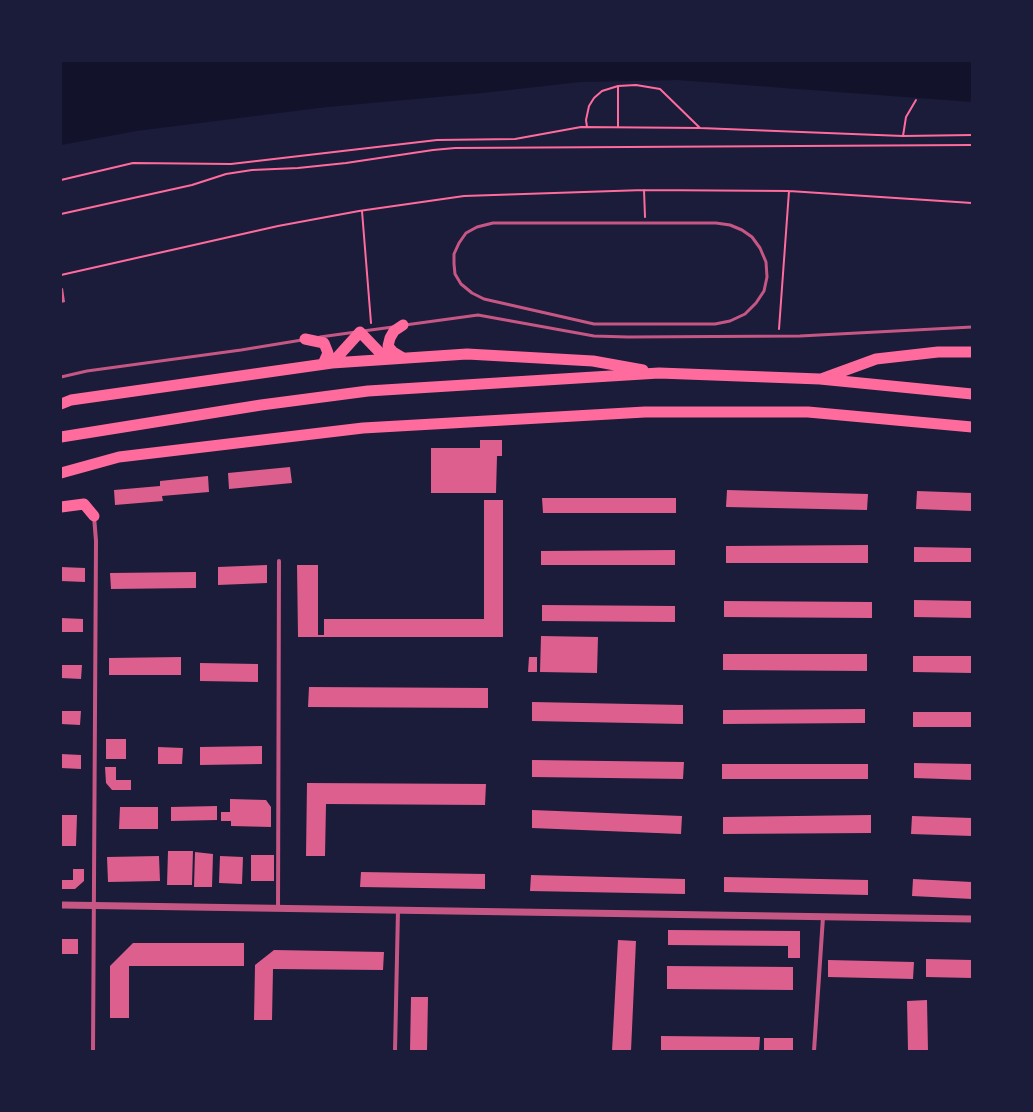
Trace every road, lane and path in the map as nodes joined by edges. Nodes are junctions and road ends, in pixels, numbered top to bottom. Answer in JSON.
{"nodes":[{"id":1,"x":618,"y":86,"type":"junction"},
{"id":2,"x":916,"y":100,"type":"dead end"},
{"id":3,"x":587,"y":127,"type":"junction"},
{"id":4,"x":618,"y":127,"type":"junction"},
{"id":5,"x":700,"y":128,"type":"junction"},
{"id":6,"x":972,"y":134,"type":"edge"},
{"id":7,"x":903,"y":136,"type":"junction"},
{"id":8,"x":972,"y":145,"type":"edge"},
{"id":9,"x":61,"y":180,"type":"edge"},
{"id":10,"x":644,"y":190,"type":"junction"},
{"id":11,"x":789,"y":191,"type":"junction"},
{"id":12,"x":972,"y":203,"type":"edge"},
{"id":13,"x":362,"y":211,"type":"junction"},
{"id":14,"x":61,"y":214,"type":"edge"},
{"id":15,"x":645,"y":223,"type":"junction"},
{"id":16,"x":61,"y":275,"type":"edge"},
{"id":17,"x":403,"y":325,"type":"junction"},
{"id":18,"x":972,"y":327,"type":"edge"},
{"id":19,"x":372,"y":330,"type":"junction"},
{"id":20,"x":360,"y":332,"type":"junction"},
{"id":21,"x":779,"y":336,"type":"junction"},
{"id":22,"x":305,"y":339,"type":"junction"},
{"id":23,"x":972,"y":352,"type":"edge"},
{"id":24,"x":403,"y":358,"type":"junction"},
{"id":25,"x":386,"y":359,"type":"junction"},
{"id":26,"x":328,"y":364,"type":"junction"},
{"id":27,"x":659,"y":373,"type":"junction"},
{"id":28,"x":61,"y":377,"type":"edge"},
{"id":29,"x":820,"y":379,"type":"junction"},
{"id":30,"x":972,"y":394,"type":"edge"},
{"id":31,"x":61,"y":404,"type":"edge"},
{"id":32,"x":972,"y":427,"type":"edge"},
{"id":33,"x":61,"y":438,"type":"edge"},
{"id":34,"x":61,"y":473,"type":"edge"},
{"id":35,"x":61,"y":507,"type":"edge"},
{"id":36,"x":94,"y":516,"type":"joint"},
{"id":37,"x":280,"y":561,"type":"dead end"},
{"id":38,"x":61,"y":905,"type":"edge"},
{"id":39,"x":94,"y":906,"type":"junction"},
{"id":40,"x":278,"y":908,"type":"junction"},
{"id":41,"x":398,"y":910,"type":"junction"},
{"id":42,"x":822,"y":916,"type":"junction"},
{"id":43,"x":972,"y":919,"type":"edge"},
{"id":44,"x":93,"y":1051,"type":"edge"},
{"id":45,"x":395,"y":1051,"type":"edge"},
{"id":46,"x":814,"y":1051,"type":"edge"}],
"edges":[{"from":1,"to":3,"type":"path"},
{"from":1,"to":4,"type":"path"},
{"from":1,"to":5,"type":"path"},
{"from":2,"to":7,"type":"path"},
{"from":3,"to":4,"type":"path"},
{"from":3,"to":9,"type":"path"},
{"from":4,"to":5,"type":"path"},
{"from":5,"to":7,"type":"path"},
{"from":6,"to":7,"type":"path"},
{"from":8,"to":14,"type":"path"},
{"from":10,"to":11,"type":"path"},
{"from":10,"to":13,"type":"path"},
{"from":10,"to":15,"type":"path"},
{"from":11,"to":12,"type":"path"},
{"from":11,"to":21,"type":"path"},
{"from":13,"to":16,"type":"path"},
{"from":13,"to":19,"type":"path"},
{"from":15,"to":15,"type":"lane"},
{"from":17,"to":19,"type":"lane"},
{"from":17,"to":21,"type":"lane"},
{"from":17,"to":24,"type":"highway"},
{"from":18,"to":21,"type":"lane"},
{"from":19,"to":20,"type":"lane"},
{"from":20,"to":22,"type":"lane"},
{"from":20,"to":25,"type":"highway"},
{"from":20,"to":26,"type":"highway"},
{"from":22,"to":26,"type":"highway"},
{"from":22,"to":28,"type":"lane"},
{"from":23,"to":29,"type":"highway"},
{"from":24,"to":25,"type":"highway"},
{"from":24,"to":27,"type":"highway"},
{"from":25,"to":26,"type":"highway"},
{"from":26,"to":31,"type":"highway"},
{"from":27,"to":29,"type":"highway"},
{"from":27,"to":33,"type":"highway"},
{"from":29,"to":30,"type":"highway"},
{"from":32,"to":34,"type":"highway"},
{"from":35,"to":36,"type":"highway"},
{"from":36,"to":39,"type":"street"},
{"from":37,"to":40,"type":"street"},
{"from":38,"to":39,"type":"street"},
{"from":39,"to":40,"type":"street"},
{"from":39,"to":44,"type":"street"},
{"from":40,"to":41,"type":"street"},
{"from":41,"to":42,"type":"street"},
{"from":41,"to":45,"type":"street"},
{"from":42,"to":43,"type":"street"},
{"from":42,"to":46,"type":"street"}]}
